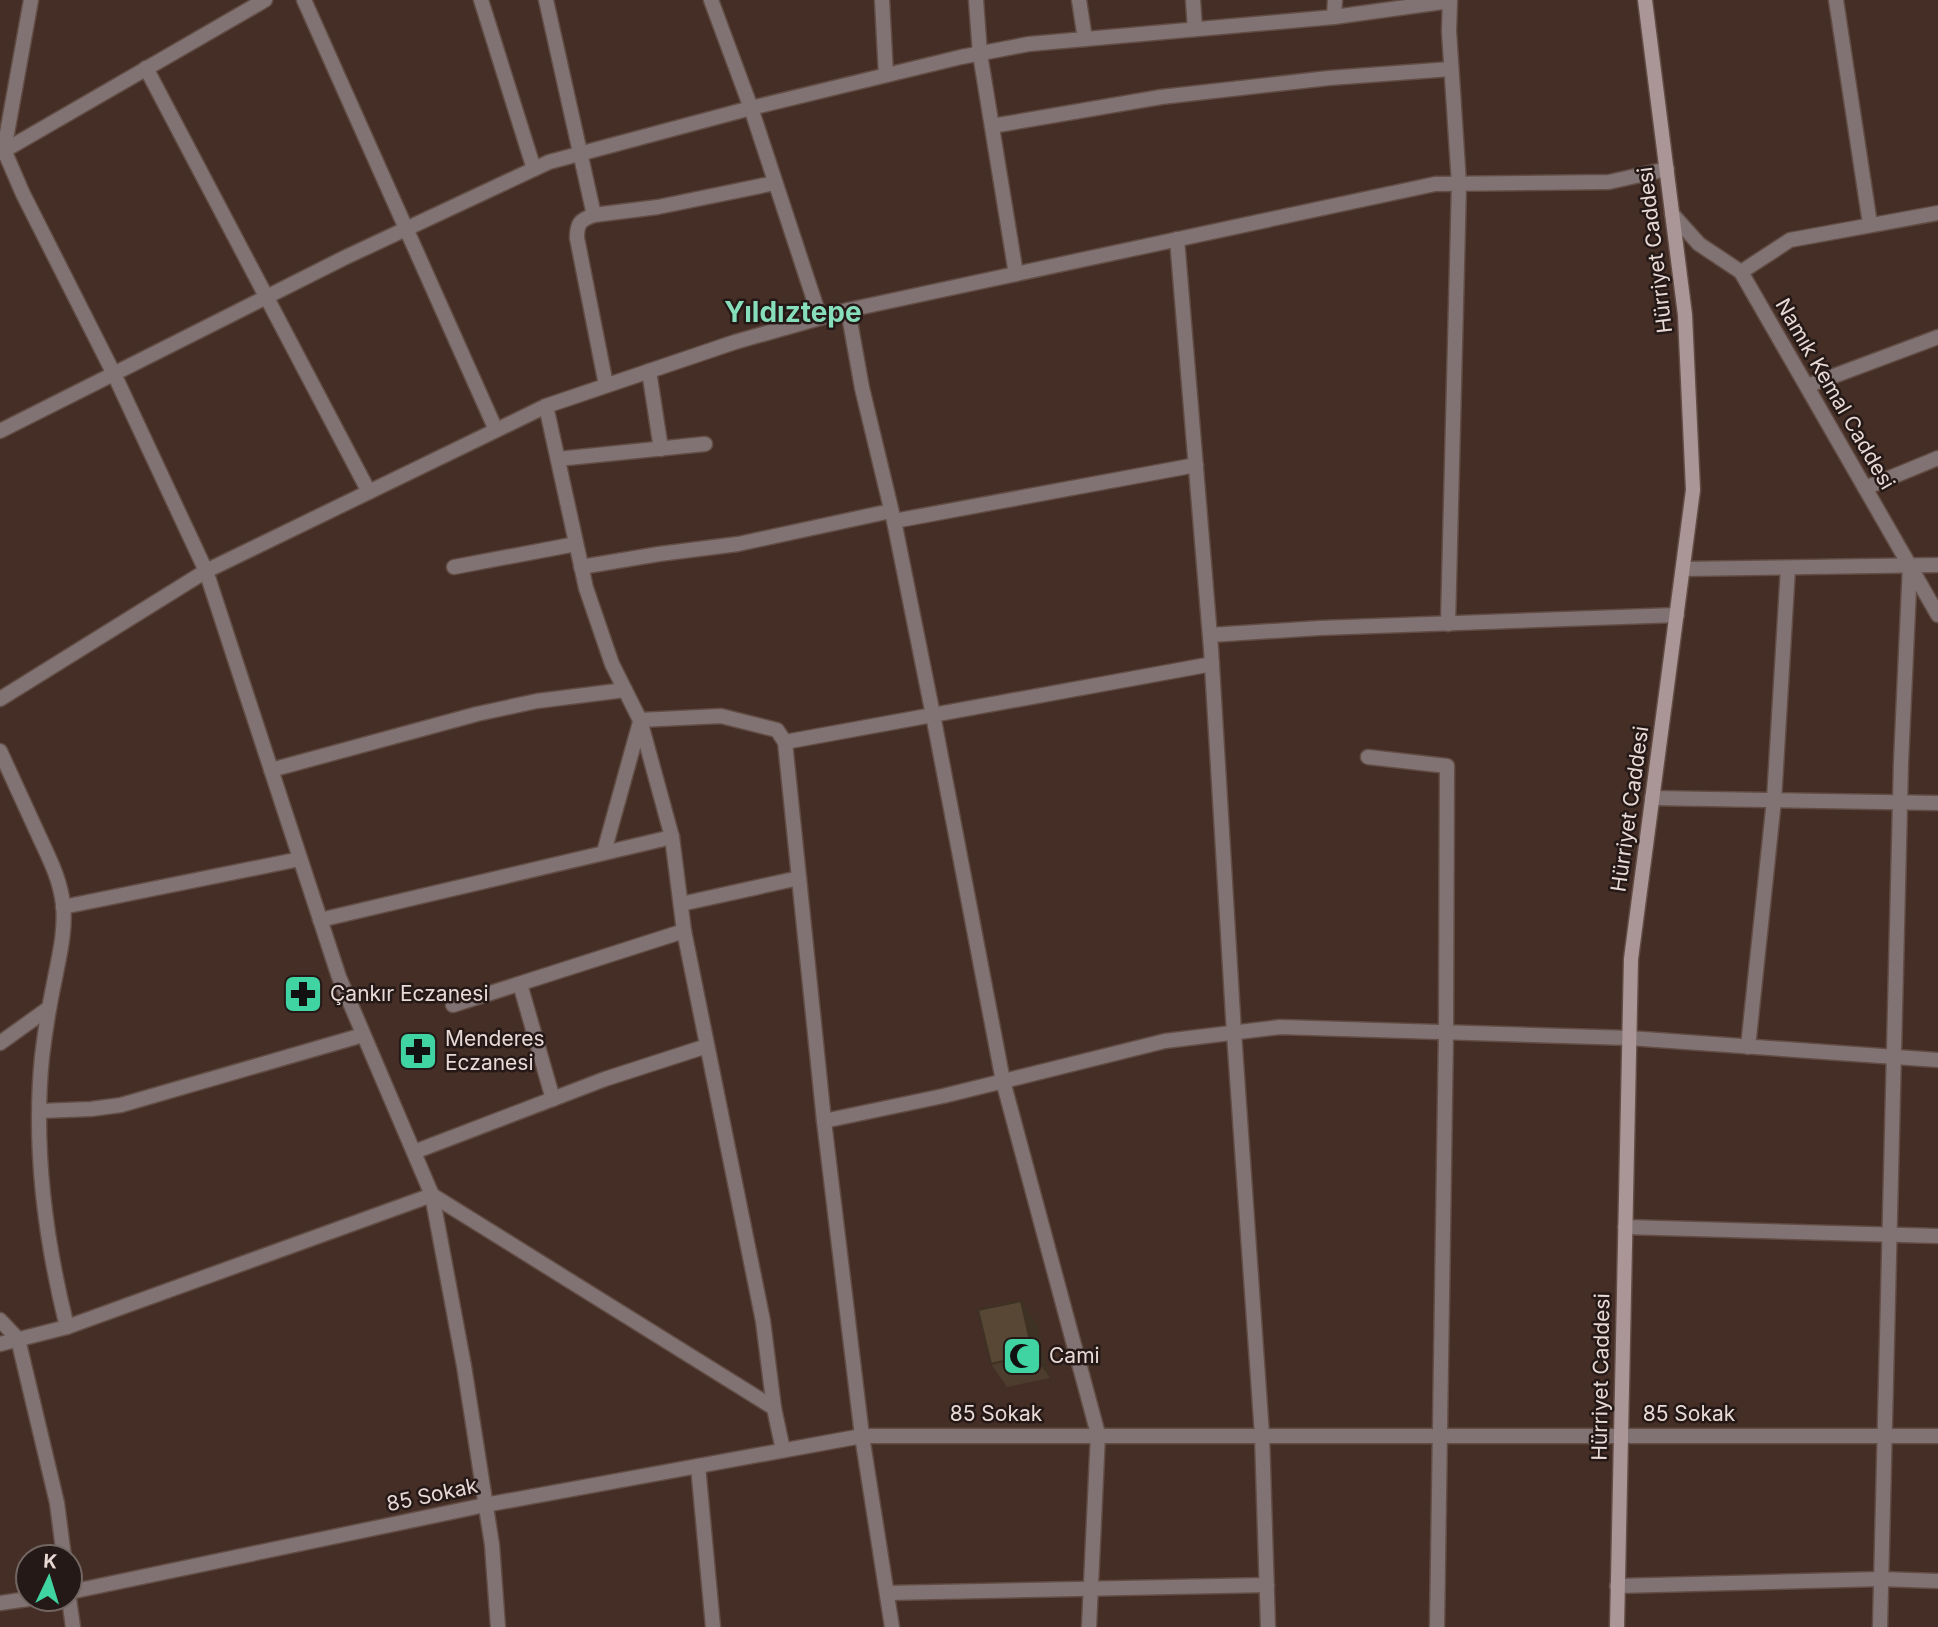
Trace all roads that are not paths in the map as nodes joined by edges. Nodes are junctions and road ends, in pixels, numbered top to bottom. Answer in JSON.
{"nodes":[{"id":1,"x":31,"y":0,"type":"edge"},
{"id":2,"x":265,"y":0,"type":"edge"},
{"id":3,"x":304,"y":0,"type":"edge"},
{"id":4,"x":481,"y":0,"type":"edge"},
{"id":5,"x":545,"y":0,"type":"edge"},
{"id":6,"x":711,"y":0,"type":"edge"},
{"id":7,"x":882,"y":0,"type":"edge"},
{"id":8,"x":976,"y":0,"type":"edge"},
{"id":9,"x":1080,"y":0,"type":"edge"},
{"id":10,"x":1193,"y":0,"type":"edge"},
{"id":11,"x":1335,"y":0,"type":"edge"},
{"id":12,"x":1450,"y":0,"type":"edge"},
{"id":13,"x":1645,"y":0,"type":"edge"},
{"id":14,"x":1836,"y":0,"type":"edge"},
{"id":15,"x":1334,"y":17,"type":"junction"},
{"id":16,"x":1195,"y":29,"type":"junction"},
{"id":17,"x":1085,"y":39,"type":"junction"},
{"id":18,"x":980,"y":54,"type":"junction"},
{"id":19,"x":146,"y":68,"type":"junction"},
{"id":20,"x":1451,"y":69,"type":"junction"},
{"id":21,"x":886,"y":75,"type":"junction"},
{"id":22,"x":751,"y":108,"type":"junction"},
{"id":23,"x":992,"y":126,"type":"junction"},
{"id":24,"x":1,"y":151,"type":"edge"},
{"id":25,"x":579,"y":154,"type":"junction"},
{"id":26,"x":534,"y":169,"type":"junction"},
{"id":27,"x":1667,"y":169,"type":"junction"},
{"id":28,"x":775,"y":183,"type":"junction"},
{"id":29,"x":1459,"y":184,"type":"junction"},
{"id":30,"x":1938,"y":213,"type":"edge"},
{"id":31,"x":1672,"y":214,"type":"junction"},
{"id":32,"x":594,"y":215,"type":"junction"},
{"id":33,"x":1870,"y":224,"type":"junction"},
{"id":34,"x":407,"y":229,"type":"junction"},
{"id":35,"x":1177,"y":240,"type":"junction"},
{"id":36,"x":1741,"y":272,"type":"junction"},
{"id":37,"x":1016,"y":274,"type":"junction"},
{"id":38,"x":266,"y":297,"type":"junction"},
{"id":39,"x":848,"y":310,"type":"junction"},
{"id":40,"x":820,"y":318,"type":"junction"},
{"id":41,"x":1938,"y":337,"type":"edge"},
{"id":42,"x":649,"y":371,"type":"junction"},
{"id":43,"x":114,"y":373,"type":"junction"},
{"id":44,"x":606,"y":385,"type":"junction"},
{"id":45,"x":1807,"y":386,"type":"junction"},
{"id":46,"x":546,"y":406,"type":"junction"},
{"id":47,"x":496,"y":430,"type":"junction"},
{"id":48,"x":0,"y":431,"type":"edge"},
{"id":49,"x":705,"y":444,"type":"dead end"},
{"id":50,"x":661,"y":449,"type":"junction"},
{"id":51,"x":1938,"y":458,"type":"edge"},
{"id":52,"x":558,"y":459,"type":"junction"},
{"id":53,"x":1196,"y":465,"type":"junction"},
{"id":54,"x":1865,"y":488,"type":"junction"},
{"id":55,"x":369,"y":492,"type":"junction"},
{"id":56,"x":892,"y":516,"type":"junction"},
{"id":57,"x":576,"y":544,"type":"junction"},
{"id":58,"x":1938,"y":565,"type":"edge"},
{"id":59,"x":1910,"y":566,"type":"junction"},
{"id":60,"x":454,"y":567,"type":"dead end"},
{"id":61,"x":581,"y":567,"type":"junction"},
{"id":62,"x":1788,"y":568,"type":"junction"},
{"id":63,"x":1682,"y":569,"type":"junction"},
{"id":64,"x":206,"y":571,"type":"junction"},
{"id":65,"x":1676,"y":615,"type":"junction"},
{"id":66,"x":1938,"y":615,"type":"edge"},
{"id":67,"x":1448,"y":624,"type":"junction"},
{"id":68,"x":1210,"y":635,"type":"junction"},
{"id":69,"x":1212,"y":664,"type":"junction"},
{"id":70,"x":625,"y":690,"type":"junction"},
{"id":71,"x":0,"y":699,"type":"edge"},
{"id":72,"x":933,"y":715,"type":"junction"},
{"id":73,"x":640,"y":720,"type":"junction"},
{"id":74,"x":785,"y":741,"type":"junction"},
{"id":75,"x":0,"y":751,"type":"edge"},
{"id":76,"x":1368,"y":757,"type":"dead end"},
{"id":77,"x":271,"y":770,"type":"junction"},
{"id":78,"x":1653,"y":798,"type":"junction"},
{"id":79,"x":1774,"y":800,"type":"junction"},
{"id":80,"x":1900,"y":803,"type":"junction"},
{"id":81,"x":1938,"y":803,"type":"edge"},
{"id":82,"x":673,"y":836,"type":"junction"},
{"id":83,"x":604,"y":852,"type":"junction"},
{"id":84,"x":300,"y":859,"type":"junction"},
{"id":85,"x":799,"y":878,"type":"junction"},
{"id":86,"x":681,"y":904,"type":"junction"},
{"id":87,"x":64,"y":907,"type":"junction"},
{"id":88,"x":320,"y":920,"type":"junction"},
{"id":89,"x":684,"y":931,"type":"junction"},
{"id":90,"x":520,"y":984,"type":"junction"},
{"id":91,"x":453,"y":1005,"type":"dead end"},
{"id":92,"x":49,"y":1008,"type":"junction"},
{"id":93,"x":1446,"y":1032,"type":"junction"},
{"id":94,"x":1234,"y":1033,"type":"junction"},
{"id":95,"x":363,"y":1035,"type":"junction"},
{"id":96,"x":1629,"y":1038,"type":"junction"},
{"id":97,"x":0,"y":1043,"type":"edge"},
{"id":98,"x":707,"y":1046,"type":"junction"},
{"id":99,"x":1748,"y":1047,"type":"junction"},
{"id":100,"x":1894,"y":1058,"type":"junction"},
{"id":101,"x":1938,"y":1060,"type":"edge"},
{"id":102,"x":1003,"y":1081,"type":"junction"},
{"id":103,"x":553,"y":1099,"type":"junction"},
{"id":104,"x":40,"y":1111,"type":"junction"},
{"id":105,"x":824,"y":1121,"type":"junction"},
{"id":106,"x":414,"y":1152,"type":"junction"},
{"id":107,"x":432,"y":1195,"type":"junction"},
{"id":108,"x":1625,"y":1227,"type":"junction"},
{"id":109,"x":1889,"y":1235,"type":"junction"},
{"id":110,"x":1938,"y":1236,"type":"edge"},
{"id":111,"x":0,"y":1320,"type":"edge"},
{"id":112,"x":66,"y":1326,"type":"junction"},
{"id":113,"x":18,"y":1339,"type":"junction"},
{"id":114,"x":0,"y":1344,"type":"edge"},
{"id":115,"x":774,"y":1408,"type":"junction"},
{"id":116,"x":1098,"y":1434,"type":"junction"},
{"id":117,"x":1262,"y":1435,"type":"junction"},
{"id":118,"x":1441,"y":1435,"type":"junction"},
{"id":119,"x":1621,"y":1435,"type":"junction"},
{"id":120,"x":862,"y":1436,"type":"junction"},
{"id":121,"x":1883,"y":1436,"type":"junction"},
{"id":122,"x":1938,"y":1436,"type":"edge"},
{"id":123,"x":783,"y":1450,"type":"junction"},
{"id":124,"x":698,"y":1466,"type":"junction"},
{"id":125,"x":485,"y":1505,"type":"junction"},
{"id":126,"x":62,"y":1543,"type":"edge"},
{"id":127,"x":1880,"y":1578,"type":"junction"},
{"id":128,"x":1938,"y":1581,"type":"edge"},
{"id":129,"x":1267,"y":1585,"type":"junction"},
{"id":130,"x":1618,"y":1586,"type":"junction"},
{"id":131,"x":1091,"y":1588,"type":"junction"},
{"id":132,"x":84,"y":1589,"type":"edge"},
{"id":133,"x":887,"y":1593,"type":"junction"},
{"id":134,"x":498,"y":1627,"type":"edge"},
{"id":135,"x":713,"y":1627,"type":"edge"},
{"id":136,"x":892,"y":1627,"type":"edge"},
{"id":137,"x":1089,"y":1627,"type":"edge"},
{"id":138,"x":1268,"y":1627,"type":"edge"},
{"id":139,"x":1437,"y":1627,"type":"edge"},
{"id":140,"x":1617,"y":1627,"type":"edge"},
{"id":141,"x":1880,"y":1627,"type":"edge"}],
"edges":[{"from":1,"to":24,"type":"street"},
{"from":2,"to":19,"type":"street"},
{"from":3,"to":34,"type":"street"},
{"from":4,"to":26,"type":"street"},
{"from":5,"to":25,"type":"street"},
{"from":6,"to":22,"type":"street"},
{"from":7,"to":21,"type":"street"},
{"from":8,"to":18,"type":"street"},
{"from":9,"to":17,"type":"street"},
{"from":10,"to":16,"type":"street"},
{"from":11,"to":15,"type":"street"},
{"from":12,"to":15,"type":"street"},
{"from":12,"to":20,"type":"street"},
{"from":13,"to":27,"type":"street","name":"Hürriyet Caddesi"},
{"from":14,"to":33,"type":"street"},
{"from":15,"to":16,"type":"street"},
{"from":16,"to":17,"type":"street"},
{"from":17,"to":18,"type":"street"},
{"from":18,"to":21,"type":"street"},
{"from":18,"to":23,"type":"street"},
{"from":19,"to":24,"type":"street"},
{"from":19,"to":38,"type":"street"},
{"from":20,"to":23,"type":"street"},
{"from":20,"to":29,"type":"street"},
{"from":21,"to":22,"type":"street"},
{"from":22,"to":25,"type":"street"},
{"from":22,"to":28,"type":"street"},
{"from":23,"to":37,"type":"street"},
{"from":24,"to":43,"type":"street"},
{"from":25,"to":26,"type":"street"},
{"from":25,"to":32,"type":"street"},
{"from":26,"to":34,"type":"street"},
{"from":27,"to":29,"type":"street"},
{"from":27,"to":31,"type":"street","name":"Hürriyet Caddesi"},
{"from":28,"to":32,"type":"street"},
{"from":28,"to":40,"type":"street"},
{"from":29,"to":35,"type":"street"},
{"from":29,"to":67,"type":"street"},
{"from":30,"to":33,"type":"street"},
{"from":31,"to":36,"type":"street","name":"Namık Kemal Caddesi"},
{"from":31,"to":63,"type":"street","name":"Hürriyet Caddesi"},
{"from":32,"to":44,"type":"street"},
{"from":33,"to":36,"type":"street"},
{"from":34,"to":38,"type":"street"},
{"from":34,"to":47,"type":"street"},
{"from":35,"to":37,"type":"street"},
{"from":35,"to":53,"type":"street"},
{"from":36,"to":45,"type":"street","name":"Namık Kemal Caddesi"},
{"from":37,"to":39,"type":"street"},
{"from":38,"to":43,"type":"street"},
{"from":38,"to":55,"type":"street"},
{"from":39,"to":40,"type":"street"},
{"from":39,"to":56,"type":"street"},
{"from":40,"to":42,"type":"street"},
{"from":41,"to":45,"type":"street"},
{"from":42,"to":44,"type":"street"},
{"from":42,"to":50,"type":"street"},
{"from":43,"to":48,"type":"street"},
{"from":43,"to":64,"type":"street"},
{"from":44,"to":46,"type":"street"},
{"from":45,"to":54,"type":"street","name":"Namık Kemal Caddesi"},
{"from":46,"to":47,"type":"street"},
{"from":46,"to":52,"type":"street"},
{"from":47,"to":55,"type":"street"},
{"from":49,"to":50,"type":"street"},
{"from":50,"to":52,"type":"street"},
{"from":51,"to":54,"type":"street"},
{"from":52,"to":57,"type":"street"},
{"from":53,"to":56,"type":"street"},
{"from":53,"to":68,"type":"street"},
{"from":54,"to":59,"type":"street","name":"Namık Kemal Caddesi"},
{"from":55,"to":64,"type":"street"},
{"from":56,"to":61,"type":"street"},
{"from":56,"to":72,"type":"street"},
{"from":57,"to":60,"type":"street"},
{"from":57,"to":61,"type":"street"},
{"from":58,"to":59,"type":"street"},
{"from":59,"to":62,"type":"street"},
{"from":59,"to":66,"type":"street","name":"Namık Kemal Caddesi"},
{"from":59,"to":80,"type":"street"},
{"from":61,"to":70,"type":"street"},
{"from":62,"to":63,"type":"street"},
{"from":62,"to":79,"type":"street"},
{"from":63,"to":65,"type":"street","name":"Hürriyet Caddesi"},
{"from":64,"to":71,"type":"street"},
{"from":64,"to":77,"type":"street"},
{"from":65,"to":67,"type":"street"},
{"from":65,"to":78,"type":"street","name":"Hürriyet Caddesi"},
{"from":67,"to":68,"type":"street"},
{"from":68,"to":69,"type":"street"},
{"from":69,"to":72,"type":"street"},
{"from":69,"to":94,"type":"street"},
{"from":70,"to":73,"type":"street"},
{"from":70,"to":77,"type":"street"},
{"from":72,"to":74,"type":"street"},
{"from":72,"to":102,"type":"street"},
{"from":73,"to":74,"type":"street"},
{"from":73,"to":82,"type":"street"},
{"from":73,"to":83,"type":"street"},
{"from":74,"to":85,"type":"street"},
{"from":75,"to":87,"type":"street"},
{"from":76,"to":93,"type":"street"},
{"from":77,"to":84,"type":"street"},
{"from":78,"to":79,"type":"street"},
{"from":78,"to":96,"type":"street","name":"Hürriyet Caddesi"},
{"from":79,"to":80,"type":"street"},
{"from":79,"to":99,"type":"street"},
{"from":80,"to":81,"type":"street"},
{"from":80,"to":100,"type":"street"},
{"from":82,"to":83,"type":"street"},
{"from":82,"to":86,"type":"street"},
{"from":83,"to":88,"type":"street"},
{"from":84,"to":87,"type":"street"},
{"from":84,"to":88,"type":"street"},
{"from":85,"to":86,"type":"street"},
{"from":85,"to":105,"type":"street"},
{"from":86,"to":89,"type":"street"},
{"from":87,"to":92,"type":"street"},
{"from":88,"to":95,"type":"street"},
{"from":89,"to":90,"type":"street"},
{"from":89,"to":98,"type":"street"},
{"from":90,"to":91,"type":"street"},
{"from":90,"to":103,"type":"street"},
{"from":92,"to":97,"type":"street"},
{"from":92,"to":104,"type":"street"},
{"from":93,"to":94,"type":"street"},
{"from":93,"to":96,"type":"street"},
{"from":93,"to":118,"type":"street"},
{"from":94,"to":102,"type":"street"},
{"from":94,"to":117,"type":"street"},
{"from":95,"to":104,"type":"street"},
{"from":95,"to":106,"type":"street"},
{"from":96,"to":99,"type":"street"},
{"from":96,"to":108,"type":"street","name":"Hürriyet Caddesi"},
{"from":98,"to":103,"type":"street"},
{"from":98,"to":115,"type":"street"},
{"from":99,"to":100,"type":"street"},
{"from":100,"to":101,"type":"street"},
{"from":100,"to":109,"type":"street"},
{"from":102,"to":105,"type":"street"},
{"from":102,"to":116,"type":"street"},
{"from":103,"to":106,"type":"street"},
{"from":104,"to":112,"type":"street"},
{"from":105,"to":120,"type":"street"},
{"from":106,"to":107,"type":"street"},
{"from":107,"to":112,"type":"street"},
{"from":107,"to":115,"type":"street"},
{"from":107,"to":125,"type":"street"},
{"from":108,"to":109,"type":"street"},
{"from":108,"to":119,"type":"street","name":"Hürriyet Caddesi"},
{"from":109,"to":110,"type":"street"},
{"from":109,"to":121,"type":"street"},
{"from":111,"to":113,"type":"street"},
{"from":112,"to":113,"type":"street"},
{"from":113,"to":114,"type":"street"},
{"from":113,"to":126,"type":"street"},
{"from":115,"to":123,"type":"street"},
{"from":116,"to":117,"type":"street","name":"85 Sokak"},
{"from":116,"to":120,"type":"street","name":"85 Sokak"},
{"from":116,"to":131,"type":"street"},
{"from":117,"to":118,"type":"street","name":"85 Sokak"},
{"from":117,"to":129,"type":"street"},
{"from":118,"to":119,"type":"street","name":"85 Sokak"},
{"from":118,"to":139,"type":"street"},
{"from":119,"to":121,"type":"street","name":"85 Sokak"},
{"from":119,"to":130,"type":"street","name":"Hürriyet Caddesi"},
{"from":120,"to":123,"type":"street","name":"85 Sokak"},
{"from":120,"to":133,"type":"street"},
{"from":121,"to":122,"type":"street","name":"85 Sokak"},
{"from":121,"to":127,"type":"street"},
{"from":123,"to":124,"type":"street","name":"85 Sokak"},
{"from":124,"to":125,"type":"street","name":"85 Sokak"},
{"from":124,"to":135,"type":"street"},
{"from":125,"to":132,"type":"street","name":"85 Sokak"},
{"from":125,"to":134,"type":"street"},
{"from":127,"to":128,"type":"street"},
{"from":127,"to":130,"type":"street"},
{"from":127,"to":141,"type":"street"},
{"from":129,"to":131,"type":"street"},
{"from":129,"to":138,"type":"street"},
{"from":130,"to":140,"type":"street","name":"Hürriyet Caddesi"},
{"from":131,"to":133,"type":"street"},
{"from":131,"to":137,"type":"street"},
{"from":133,"to":136,"type":"street"}]}
